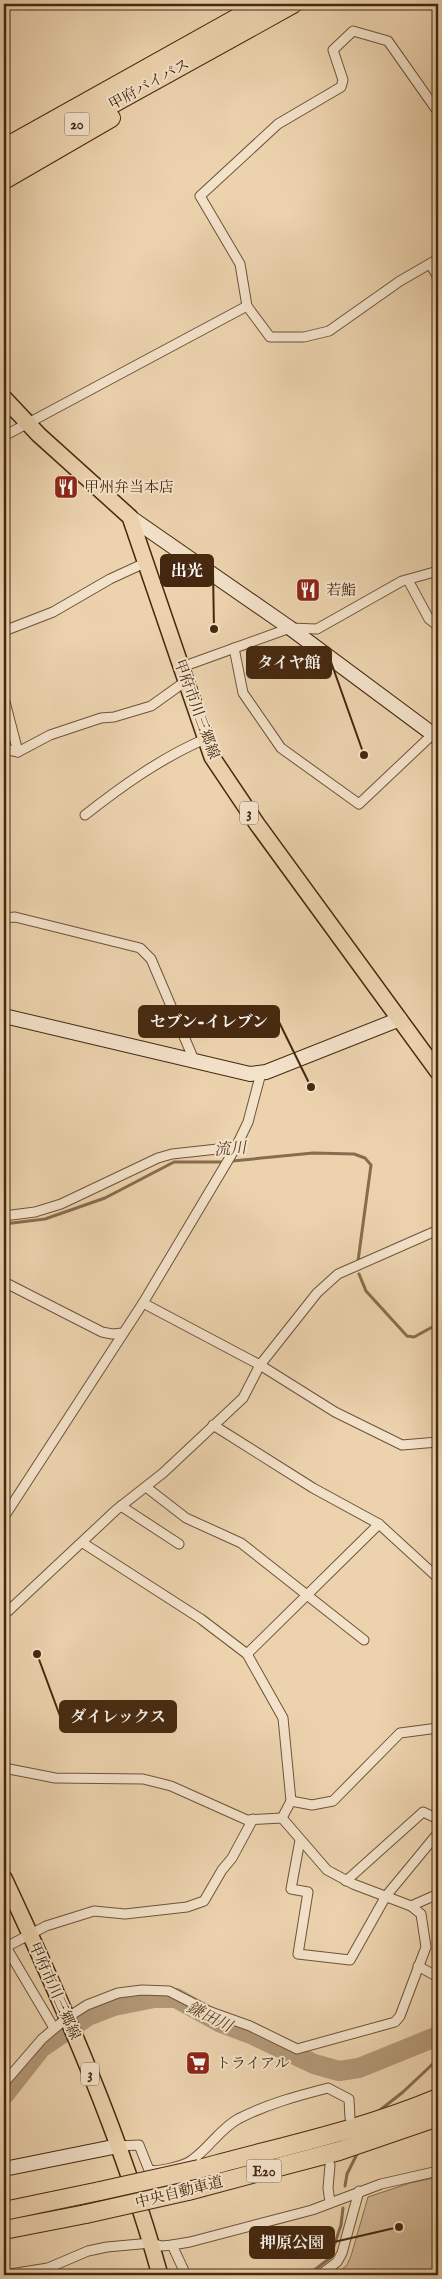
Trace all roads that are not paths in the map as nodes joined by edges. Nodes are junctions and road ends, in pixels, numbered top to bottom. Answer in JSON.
{"nodes":[{"id":1,"x":244,"y":4,"type":"edge"},
{"id":2,"x":293,"y":4,"type":"edge"},
{"id":3,"x":267,"y":10,"type":"edge"},
{"id":4,"x":146,"y":78,"type":"junction"},
{"id":5,"x":438,"y":112,"type":"edge"},
{"id":6,"x":4,"y":135,"type":"edge"},
{"id":7,"x":4,"y":148,"type":"edge"},
{"id":8,"x":4,"y":164,"type":"edge"},
{"id":9,"x":4,"y":180,"type":"edge"},
{"id":10,"x":434,"y":262,"type":"edge"},
{"id":11,"x":438,"y":277,"type":"edge"},
{"id":12,"x":247,"y":306,"type":"junction"},
{"id":13,"x":4,"y":398,"type":"edge"},
{"id":14,"x":27,"y":423,"type":"junction"},
{"id":15,"x":4,"y":436,"type":"edge"},
{"id":16,"x":130,"y":517,"type":"junction"},
{"id":17,"x":147,"y":562,"type":"junction"},
{"id":18,"x":438,"y":571,"type":"edge"},
{"id":19,"x":408,"y":580,"type":"junction"},
{"id":20,"x":438,"y":626,"type":"edge"},
{"id":21,"x":290,"y":628,"type":"junction"},
{"id":22,"x":4,"y":631,"type":"edge"},
{"id":23,"x":234,"y":648,"type":"junction"},
{"id":24,"x":184,"y":674,"type":"junction"},
{"id":25,"x":4,"y":698,"type":"edge"},
{"id":26,"x":437,"y":734,"type":"edge"},
{"id":27,"x":205,"y":739,"type":"junction"},
{"id":28,"x":4,"y":749,"type":"edge"},
{"id":29,"x":18,"y":752,"type":"junction"},
{"id":30,"x":85,"y":816,"type":"dead end"},
{"id":31,"x":4,"y":918,"type":"edge"},
{"id":32,"x":4,"y":1016,"type":"edge"},
{"id":33,"x":400,"y":1019,"type":"junction"},
{"id":34,"x":194,"y":1060,"type":"junction"},
{"id":35,"x":438,"y":1072,"type":"edge"},
{"id":36,"x":261,"y":1073,"type":"junction"},
{"id":37,"x":234,"y":1151,"type":"junction"},
{"id":38,"x":4,"y":1216,"type":"edge"},
{"id":39,"x":438,"y":1230,"type":"edge"},
{"id":40,"x":4,"y":1282,"type":"edge"},
{"id":41,"x":143,"y":1303,"type":"junction"},
{"id":42,"x":123,"y":1333,"type":"junction"},
{"id":43,"x":260,"y":1365,"type":"junction"},
{"id":44,"x":213,"y":1426,"type":"junction"},
{"id":45,"x":438,"y":1442,"type":"edge"},
{"id":46,"x":146,"y":1486,"type":"junction"},
{"id":47,"x":121,"y":1506,"type":"junction"},
{"id":48,"x":4,"y":1517,"type":"edge"},
{"id":49,"x":379,"y":1524,"type":"junction"},
{"id":50,"x":83,"y":1543,"type":"junction"},
{"id":51,"x":179,"y":1544,"type":"dead end"},
{"id":52,"x":438,"y":1578,"type":"edge"},
{"id":53,"x":4,"y":1582,"type":"edge"},
{"id":54,"x":306,"y":1595,"type":"junction"},
{"id":55,"x":4,"y":1602,"type":"edge"},
{"id":56,"x":4,"y":1615,"type":"edge"},
{"id":57,"x":364,"y":1640,"type":"dead end"},
{"id":58,"x":247,"y":1654,"type":"junction"},
{"id":59,"x":438,"y":1728,"type":"edge"},
{"id":60,"x":4,"y":1768,"type":"edge"},
{"id":61,"x":291,"y":1801,"type":"junction"},
{"id":62,"x":282,"y":1818,"type":"junction"},
{"id":63,"x":438,"y":1819,"type":"edge"},
{"id":64,"x":253,"y":1820,"type":"junction"},
{"id":65,"x":438,"y":1833,"type":"edge"},
{"id":66,"x":300,"y":1840,"type":"junction"},
{"id":67,"x":4,"y":1878,"type":"edge"},
{"id":68,"x":346,"y":1880,"type":"junction"},
{"id":69,"x":438,"y":1894,"type":"edge"},
{"id":70,"x":386,"y":1896,"type":"junction"},
{"id":71,"x":411,"y":1906,"type":"junction"},
{"id":72,"x":30,"y":1933,"type":"junction"},
{"id":73,"x":5,"y":1946,"type":"edge"},
{"id":74,"x":418,"y":1966,"type":"junction"},
{"id":75,"x":438,"y":1977,"type":"edge"},
{"id":76,"x":68,"y":2017,"type":"junction"},
{"id":77,"x":54,"y":2028,"type":"junction"},
{"id":78,"x":4,"y":2083,"type":"edge"},
{"id":79,"x":438,"y":2098,"type":"edge"},
{"id":80,"x":438,"y":2117,"type":"edge"},
{"id":81,"x":350,"y":2123,"type":"junction"},
{"id":82,"x":118,"y":2146,"type":"junction"},
{"id":83,"x":335,"y":2158,"type":"junction"},
{"id":84,"x":4,"y":2169,"type":"edge"},
{"id":85,"x":438,"y":2171,"type":"edge"},
{"id":86,"x":360,"y":2190,"type":"junction"},
{"id":87,"x":330,"y":2202,"type":"junction"},
{"id":88,"x":4,"y":2211,"type":"edge"},
{"id":89,"x":4,"y":2230,"type":"edge"},
{"id":90,"x":151,"y":2243,"type":"junction"},
{"id":91,"x":172,"y":2245,"type":"junction"},
{"id":92,"x":4,"y":2275,"type":"edge"},
{"id":93,"x":160,"y":2275,"type":"edge"},
{"id":94,"x":186,"y":2275,"type":"edge"},
{"id":95,"x":320,"y":2275,"type":"edge"}],
"edges":[{"from":1,"to":6,"type":"highway"},
{"from":2,"to":3,"type":"highway","name":"甲府バイパス","number":"20"},
{"from":3,"to":4,"type":"highway","name":"甲府バイパス","number":"20"},
{"from":3,"to":9,"type":"highway"},
{"from":4,"to":7,"type":"highway","name":"甲府バイパス","number":"20"},
{"from":4,"to":8,"type":"highway","name":"甲府バイパス","number":"20"},
{"from":5,"to":12,"type":"street"},
{"from":10,"to":11,"type":"street"},
{"from":10,"to":12,"type":"street"},
{"from":12,"to":14,"type":"street"},
{"from":13,"to":14,"type":"main road","name":"甲府市川三郷線","number":"3"},
{"from":14,"to":15,"type":"street"},
{"from":14,"to":16,"type":"main road","name":"甲府市川三郷線","number":"3"},
{"from":16,"to":17,"type":"main road","name":"甲府市川三郷線","number":"3"},
{"from":16,"to":21,"type":"street"},
{"from":17,"to":22,"type":"street"},
{"from":17,"to":24,"type":"main road","name":"甲府市川三郷線","number":"3"},
{"from":18,"to":19,"type":"street"},
{"from":19,"to":20,"type":"street"},
{"from":19,"to":21,"type":"street"},
{"from":21,"to":23,"type":"street"},
{"from":21,"to":26,"type":"street"},
{"from":23,"to":24,"type":"street"},
{"from":23,"to":26,"type":"street"},
{"from":24,"to":27,"type":"main road","name":"甲府市川三郷線","number":"3"},
{"from":24,"to":29,"type":"street"},
{"from":25,"to":29,"type":"street"},
{"from":27,"to":30,"type":"street"},
{"from":27,"to":33,"type":"main road","name":"甲府市川三郷線","number":"3"},
{"from":28,"to":29,"type":"street"},
{"from":31,"to":34,"type":"street"},
{"from":32,"to":34,"type":"street"},
{"from":33,"to":35,"type":"main road","name":"甲府市川三郷線","number":"3"},
{"from":33,"to":36,"type":"street"},
{"from":34,"to":36,"type":"street"},
{"from":36,"to":37,"type":"street"},
{"from":37,"to":38,"type":"street"},
{"from":37,"to":41,"type":"street"},
{"from":39,"to":43,"type":"street"},
{"from":40,"to":42,"type":"street"},
{"from":41,"to":42,"type":"street"},
{"from":41,"to":43,"type":"street"},
{"from":42,"to":48,"type":"street"},
{"from":43,"to":44,"type":"street"},
{"from":43,"to":45,"type":"street"},
{"from":44,"to":46,"type":"street"},
{"from":44,"to":49,"type":"street"},
{"from":46,"to":47,"type":"street"},
{"from":46,"to":54,"type":"street"},
{"from":47,"to":50,"type":"street"},
{"from":47,"to":51,"type":"street"},
{"from":49,"to":52,"type":"street"},
{"from":49,"to":54,"type":"street"},
{"from":50,"to":56,"type":"street"},
{"from":50,"to":58,"type":"street"},
{"from":53,"to":55,"type":"street"},
{"from":54,"to":57,"type":"street"},
{"from":54,"to":58,"type":"street"},
{"from":58,"to":61,"type":"street"},
{"from":59,"to":61,"type":"street"},
{"from":60,"to":64,"type":"street"},
{"from":61,"to":62,"type":"street"},
{"from":62,"to":64,"type":"street"},
{"from":62,"to":66,"type":"street"},
{"from":63,"to":68,"type":"street"},
{"from":64,"to":72,"type":"street"},
{"from":65,"to":70,"type":"street"},
{"from":66,"to":68,"type":"street"},
{"from":66,"to":70,"type":"street"},
{"from":67,"to":72,"type":"main road","name":"甲府市川三郷線","number":"3"},
{"from":68,"to":70,"type":"street"},
{"from":69,"to":71,"type":"street"},
{"from":70,"to":71,"type":"street"},
{"from":71,"to":74,"type":"street"},
{"from":72,"to":73,"type":"street"},
{"from":72,"to":76,"type":"main road","name":"甲府市川三郷線","number":"3"},
{"from":73,"to":77,"type":"street"},
{"from":74,"to":75,"type":"street"},
{"from":74,"to":76,"type":"street"},
{"from":76,"to":77,"type":"street"},
{"from":76,"to":82,"type":"main road","name":"甲府市川三郷線","number":"3"},
{"from":77,"to":78,"type":"street"},
{"from":79,"to":81,"type":"highway","name":"中央自動車道","number":"E20"},
{"from":80,"to":83,"type":"highway","name":"中央自動車道","number":"E20"},
{"from":81,"to":82,"type":"street"},
{"from":81,"to":88,"type":"highway","name":"中央自動車道","number":"E20","bridge":true},
{"from":82,"to":84,"type":"street"},
{"from":82,"to":90,"type":"main road","name":"甲府市川三郷線","number":"3"},
{"from":83,"to":87,"type":"street"},
{"from":83,"to":89,"type":"highway","name":"中央自動車道","number":"E20","bridge":true},
{"from":85,"to":86,"type":"street"},
{"from":86,"to":87,"type":"street"},
{"from":86,"to":95,"type":"street"},
{"from":87,"to":91,"type":"street"},
{"from":90,"to":91,"type":"street"},
{"from":90,"to":92,"type":"street"},
{"from":90,"to":93,"type":"main road","name":"甲府市川三郷線","number":"3"},
{"from":91,"to":94,"type":"street"}]}
